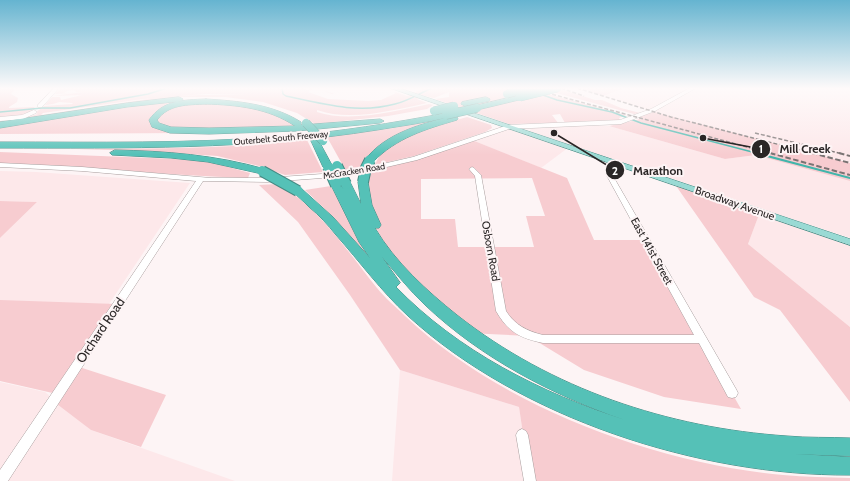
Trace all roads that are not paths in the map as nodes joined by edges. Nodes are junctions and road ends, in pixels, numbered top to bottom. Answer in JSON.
{"nodes":[{"id":1,"x":93,"y":110,"type":"edge"},
{"id":2,"x":162,"y":110,"type":"edge"},
{"id":3,"x":269,"y":110,"type":"edge"},
{"id":4,"x":281,"y":110,"type":"edge"},
{"id":5,"x":436,"y":110,"type":"edge"},
{"id":6,"x":459,"y":110,"type":"edge"},
{"id":7,"x":474,"y":110,"type":"edge"},
{"id":8,"x":652,"y":110,"type":"edge"},
{"id":9,"x":34,"y":112,"type":"dead end"},
{"id":10,"x":450,"y":116,"type":"junction"},
{"id":11,"x":0,"y":119,"type":"edge"},
{"id":12,"x":380,"y":121,"type":"junction"},
{"id":13,"x":302,"y":123,"type":"junction"},
{"id":14,"x":0,"y":125,"type":"edge"},
{"id":15,"x":508,"y":128,"type":"junction"},
{"id":16,"x":0,"y":138,"type":"edge"},
{"id":17,"x":0,"y":145,"type":"edge"},
{"id":18,"x":0,"y":149,"type":"edge"},
{"id":19,"x":0,"y":165,"type":"edge"},
{"id":20,"x":621,"y":165,"type":"junction"},
{"id":21,"x":472,"y":169,"type":"dead end"},
{"id":22,"x":200,"y":180,"type":"junction"},
{"id":23,"x":341,"y":184,"type":"junction"},
{"id":24,"x":850,"y":242,"type":"edge"},
{"id":25,"x":399,"y":270,"type":"junction"},
{"id":26,"x":439,"y":332,"type":"junction"},
{"id":27,"x":701,"y":339,"type":"junction"},
{"id":28,"x":732,"y":393,"type":"dead end"},
{"id":29,"x":522,"y":435,"type":"dead end"},
{"id":30,"x":850,"y":446,"type":"edge"},
{"id":31,"x":850,"y":466,"type":"edge"},
{"id":32,"x":0,"y":481,"type":"edge"},
{"id":33,"x":530,"y":481,"type":"edge"}],
"edges":[{"from":1,"to":14,"type":"highway"},
{"from":2,"to":12,"type":"highway"},
{"from":3,"to":13,"type":"highway"},
{"from":4,"to":13,"type":"highway"},
{"from":5,"to":12,"type":"highway","name":"Outerbelt South Freeway","bridge":true},
{"from":6,"to":15,"type":"main road","name":"Broadway Avenue"},
{"from":7,"to":10,"type":"highway","bridge":true},
{"from":8,"to":15,"type":"street","name":"McCracken Road"},
{"from":9,"to":11,"type":"street"},
{"from":10,"to":17,"type":"highway","name":"Outerbelt South Freeway"},
{"from":10,"to":25,"type":"highway","bridge":true},
{"from":12,"to":16,"type":"highway","name":"Outerbelt South Freeway"},
{"from":13,"to":23,"type":"highway","bridge":true},
{"from":15,"to":20,"type":"main road","name":"Broadway Avenue"},
{"from":15,"to":22,"type":"street","name":"McCracken Road"},
{"from":18,"to":26,"type":"highway","bridge":true},
{"from":19,"to":22,"type":"street","name":"McCracken Road"},
{"from":20,"to":24,"type":"main road","name":"Broadway Avenue"},
{"from":20,"to":27,"type":"street","name":"East 141st Street"},
{"from":21,"to":27,"type":"street","name":"Osborn Road"},
{"from":22,"to":32,"type":"street","name":"Orchard Road"},
{"from":23,"to":25,"type":"highway"},
{"from":23,"to":26,"type":"highway"},
{"from":25,"to":30,"type":"highway"},
{"from":26,"to":31,"type":"highway"},
{"from":27,"to":28,"type":"street","name":"East 141st Street"},
{"from":29,"to":33,"type":"street"}]}
